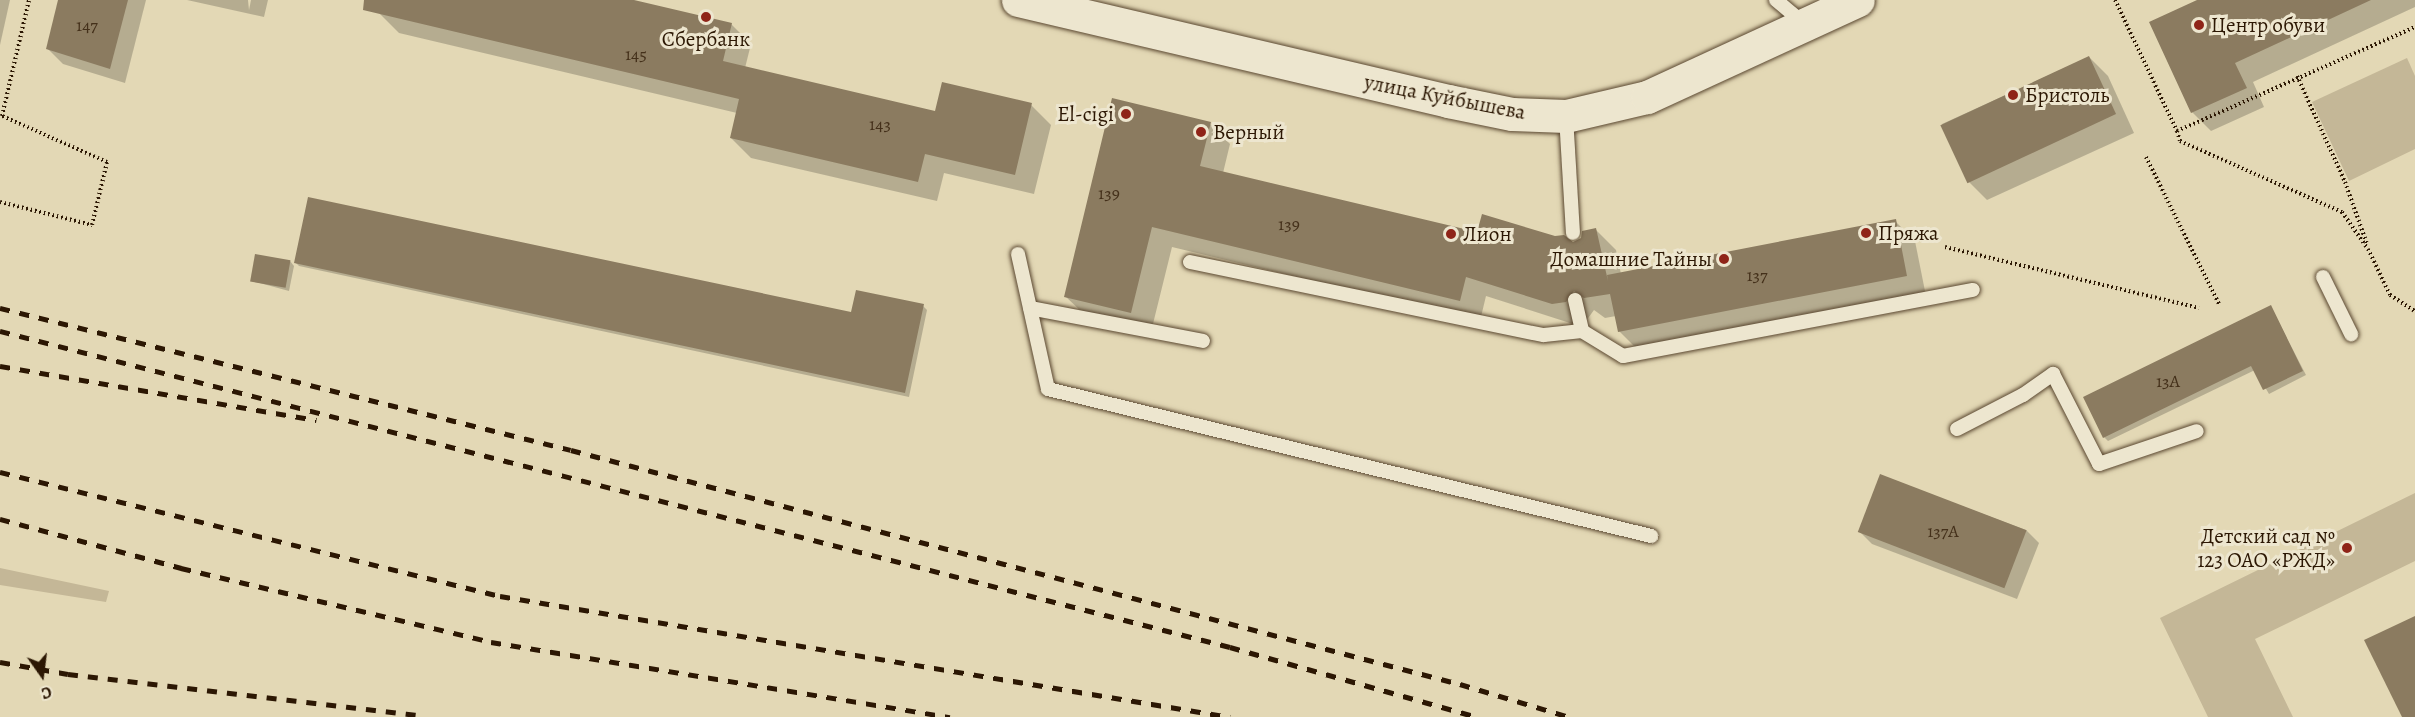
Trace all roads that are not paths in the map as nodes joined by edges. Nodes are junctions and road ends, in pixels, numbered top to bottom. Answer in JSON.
{"nodes":[{"id":1,"x":1018,"y":0,"type":"edge"},
{"id":2,"x":1776,"y":0,"type":"edge"},
{"id":3,"x":1858,"y":0,"type":"edge"},
{"id":4,"x":1805,"y":25,"type":"junction"},
{"id":5,"x":1566,"y":116,"type":"junction"},
{"id":6,"x":1573,"y":233,"type":"dead end"},
{"id":7,"x":1018,"y":254,"type":"dead end"},
{"id":8,"x":1190,"y":262,"type":"dead end"},
{"id":9,"x":2323,"y":277,"type":"dead end"},
{"id":10,"x":1973,"y":290,"type":"dead end"},
{"id":11,"x":1575,"y":300,"type":"dead end"},
{"id":12,"x":1030,"y":308,"type":"junction"},
{"id":13,"x":1582,"y":331,"type":"junction"},
{"id":14,"x":2351,"y":334,"type":"dead end"},
{"id":15,"x":1203,"y":340,"type":"dead end"},
{"id":16,"x":1957,"y":429,"type":"dead end"},
{"id":17,"x":2197,"y":431,"type":"dead end"},
{"id":18,"x":1651,"y":536,"type":"dead end"}],
"edges":[{"from":1,"to":5,"type":"street","name":"улица Куйбышева"},
{"from":2,"to":4,"type":"lane"},
{"from":3,"to":4,"type":"street","name":"улица Куйбышева"},
{"from":4,"to":5,"type":"street","name":"улица Куйбышева"},
{"from":5,"to":6,"type":"lane"},
{"from":7,"to":12,"type":"lane"},
{"from":8,"to":13,"type":"lane"},
{"from":9,"to":14,"type":"lane"},
{"from":10,"to":13,"type":"lane"},
{"from":11,"to":13,"type":"lane"},
{"from":12,"to":15,"type":"lane"},
{"from":12,"to":18,"type":"lane"},
{"from":16,"to":17,"type":"lane"}]}
